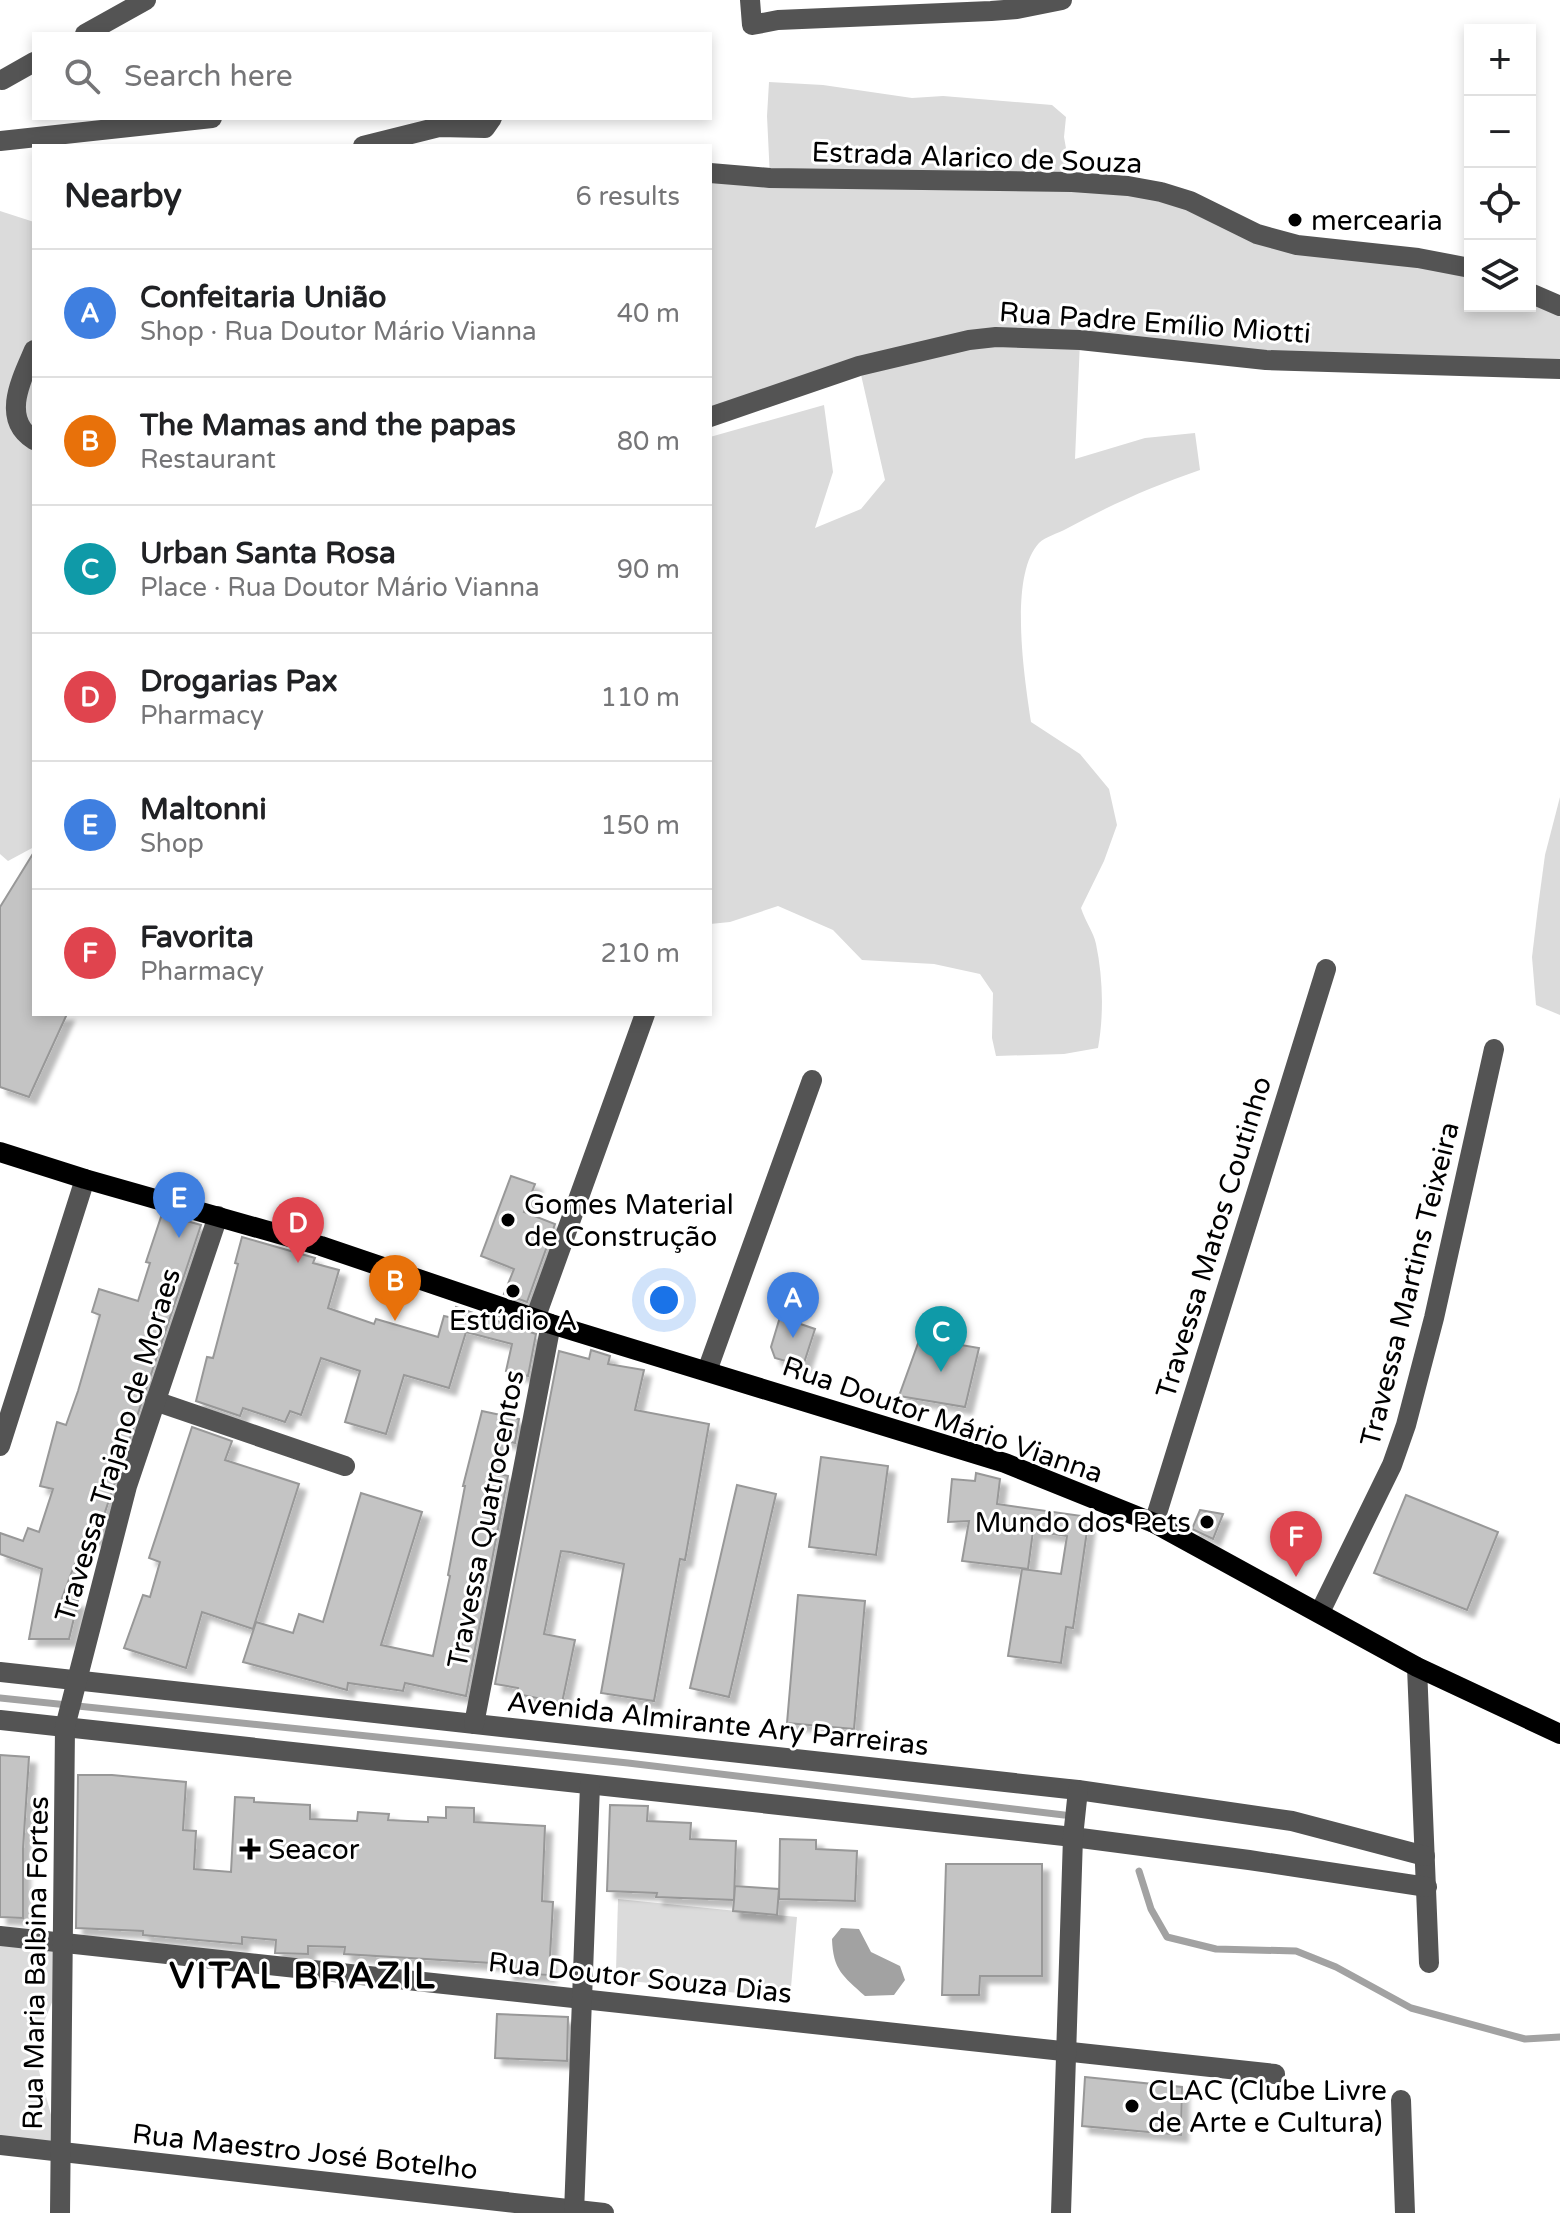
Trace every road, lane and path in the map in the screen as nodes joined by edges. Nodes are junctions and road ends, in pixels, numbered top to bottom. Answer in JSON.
{"nodes":[{"id":1,"x":146,"y":0,"type":"edge"},
{"id":2,"x":750,"y":0,"type":"edge"},
{"id":3,"x":1062,"y":0,"type":"edge"},
{"id":4,"x":89,"y":32,"type":"edge"},
{"id":5,"x":32,"y":63,"type":"edge"},
{"id":6,"x":2,"y":80,"type":"dead end"},
{"id":7,"x":194,"y":120,"type":"edge"},
{"id":8,"x":491,"y":120,"type":"edge"},
{"id":9,"x":0,"y":141,"type":"edge"},
{"id":10,"x":371,"y":144,"type":"edge"},
{"id":11,"x":712,"y":173,"type":"edge"},
{"id":12,"x":1464,"y":267,"type":"edge"},
{"id":13,"x":1536,"y":296,"type":"edge"},
{"id":14,"x":1560,"y":306,"type":"edge"},
{"id":15,"x":32,"y":355,"type":"edge"},
{"id":16,"x":1560,"y":369,"type":"edge"},
{"id":17,"x":712,"y":416,"type":"edge"},
{"id":18,"x":32,"y":438,"type":"edge"},
{"id":19,"x":1326,"y":969,"type":"dead end"},
{"id":20,"x":644,"y":1016,"type":"edge"},
{"id":21,"x":1494,"y":1049,"type":"dead end"},
{"id":22,"x":812,"y":1080,"type":"dead end"},
{"id":23,"x":0,"y":1152,"type":"edge"},
{"id":24,"x":85,"y":1179,"type":"junction"},
{"id":25,"x":218,"y":1216,"type":"junction"},
{"id":26,"x":543,"y":1321,"type":"junction"},
{"id":27,"x":707,"y":1371,"type":"junction"},
{"id":28,"x":155,"y":1401,"type":"junction"},
{"id":29,"x":0,"y":1446,"type":"edge"},
{"id":30,"x":345,"y":1466,"type":"dead end"},
{"id":31,"x":1154,"y":1523,"type":"junction"},
{"id":32,"x":1320,"y":1612,"type":"junction"},
{"id":33,"x":1417,"y":1667,"type":"junction"},
{"id":34,"x":0,"y":1672,"type":"edge"},
{"id":35,"x":74,"y":1686,"type":"junction"},
{"id":36,"x":0,"y":1720,"type":"edge"},
{"id":37,"x":66,"y":1721,"type":"junction"},
{"id":38,"x":474,"y":1724,"type":"junction"},
{"id":39,"x":1560,"y":1734,"type":"edge"},
{"id":40,"x":590,"y":1785,"type":"junction"},
{"id":41,"x":1078,"y":1790,"type":"junction"},
{"id":42,"x":1073,"y":1837,"type":"junction"},
{"id":43,"x":1425,"y":1856,"type":"junction"},
{"id":44,"x":1427,"y":1887,"type":"junction"},
{"id":45,"x":0,"y":1936,"type":"edge"},
{"id":46,"x":62,"y":1943,"type":"junction"},
{"id":47,"x":1429,"y":1963,"type":"dead end"},
{"id":48,"x":582,"y":1999,"type":"junction"},
{"id":49,"x":1068,"y":2051,"type":"junction"},
{"id":50,"x":1275,"y":2074,"type":"dead end"},
{"id":51,"x":1401,"y":2100,"type":"dead end"},
{"id":52,"x":0,"y":2145,"type":"edge"},
{"id":53,"x":61,"y":2151,"type":"junction"},
{"id":54,"x":574,"y":2211,"type":"edge"},
{"id":55,"x":60,"y":2213,"type":"edge"},
{"id":56,"x":604,"y":2213,"type":"edge"},
{"id":57,"x":1061,"y":2213,"type":"edge"},
{"id":58,"x":1405,"y":2213,"type":"edge"}],
"edges":[{"from":1,"to":4,"type":"street"},
{"from":2,"to":3,"type":"street"},
{"from":5,"to":6,"type":"street"},
{"from":7,"to":9,"type":"street"},
{"from":8,"to":10,"type":"street"},
{"from":11,"to":12,"type":"street","name":"Estrada Alarico de Souza"},
{"from":13,"to":14,"type":"street"},
{"from":15,"to":18,"type":"street"},
{"from":16,"to":17,"type":"street","name":"Rua Padre Emílio Miotti"},
{"from":19,"to":31,"type":"street","name":"Travessa Matos Coutinho"},
{"from":20,"to":26,"type":"street","name":"Travessa Quatrocentos"},
{"from":21,"to":32,"type":"street","name":"Travessa Martins Teixeira"},
{"from":22,"to":27,"type":"street"},
{"from":23,"to":24,"type":"main road","name":"Rua Doutor Mário Vianna"},
{"from":24,"to":25,"type":"main road","name":"Rua Doutor Mário Vianna"},
{"from":24,"to":29,"type":"street"},
{"from":25,"to":26,"type":"main road","name":"Rua Doutor Mário Vianna"},
{"from":25,"to":28,"type":"street","name":"Travessa Trajano de Moraes"},
{"from":26,"to":27,"type":"main road","name":"Rua Doutor Mário Vianna"},
{"from":26,"to":38,"type":"street","name":"Travessa Quatrocentos"},
{"from":27,"to":31,"type":"main road","name":"Rua Doutor Mário Vianna"},
{"from":28,"to":30,"type":"street"},
{"from":28,"to":35,"type":"street","name":"Travessa Trajano de Moraes"},
{"from":31,"to":32,"type":"main road","name":"Rua Doutor Mário Vianna"},
{"from":32,"to":33,"type":"main road","name":"Rua Doutor Mário Vianna"},
{"from":33,"to":39,"type":"main road","name":"Rua Doutor Mário Vianna"},
{"from":33,"to":43,"type":"street"},
{"from":34,"to":35,"type":"street","name":"Avenida Almirante Ary Parreiras"},
{"from":35,"to":37,"type":"street","name":"Travessa Trajano de Moraes"},
{"from":35,"to":38,"type":"street","name":"Avenida Almirante Ary Parreiras"},
{"from":36,"to":37,"type":"street"},
{"from":37,"to":40,"type":"street"},
{"from":37,"to":46,"type":"street","name":"Rua Maria Balbina Fortes"},
{"from":38,"to":41,"type":"street","name":"Avenida Almirante Ary Parreiras"},
{"from":40,"to":42,"type":"street"},
{"from":40,"to":48,"type":"street"},
{"from":41,"to":42,"type":"street"},
{"from":41,"to":43,"type":"street","name":"Avenida Almirante Ary Parreiras"},
{"from":42,"to":44,"type":"street"},
{"from":42,"to":49,"type":"street"},
{"from":43,"to":44,"type":"street"},
{"from":44,"to":47,"type":"street"},
{"from":45,"to":46,"type":"street","name":"Rua Doutor Souza Dias"},
{"from":46,"to":48,"type":"street","name":"Rua Doutor Souza Dias"},
{"from":46,"to":53,"type":"street","name":"Rua Maria Balbina Fortes"},
{"from":48,"to":49,"type":"street","name":"Rua Doutor Souza Dias"},
{"from":48,"to":54,"type":"street"},
{"from":49,"to":50,"type":"street","name":"Rua Doutor Souza Dias"},
{"from":49,"to":57,"type":"street"},
{"from":51,"to":58,"type":"street"},
{"from":52,"to":53,"type":"street","name":"Rua Maestro José Botelho"},
{"from":53,"to":54,"type":"street","name":"Rua Maestro José Botelho"},
{"from":53,"to":55,"type":"street","name":"Rua Maria Balbina Fortes"},
{"from":54,"to":56,"type":"street","name":"Rua Maestro José Botelho"}]}
